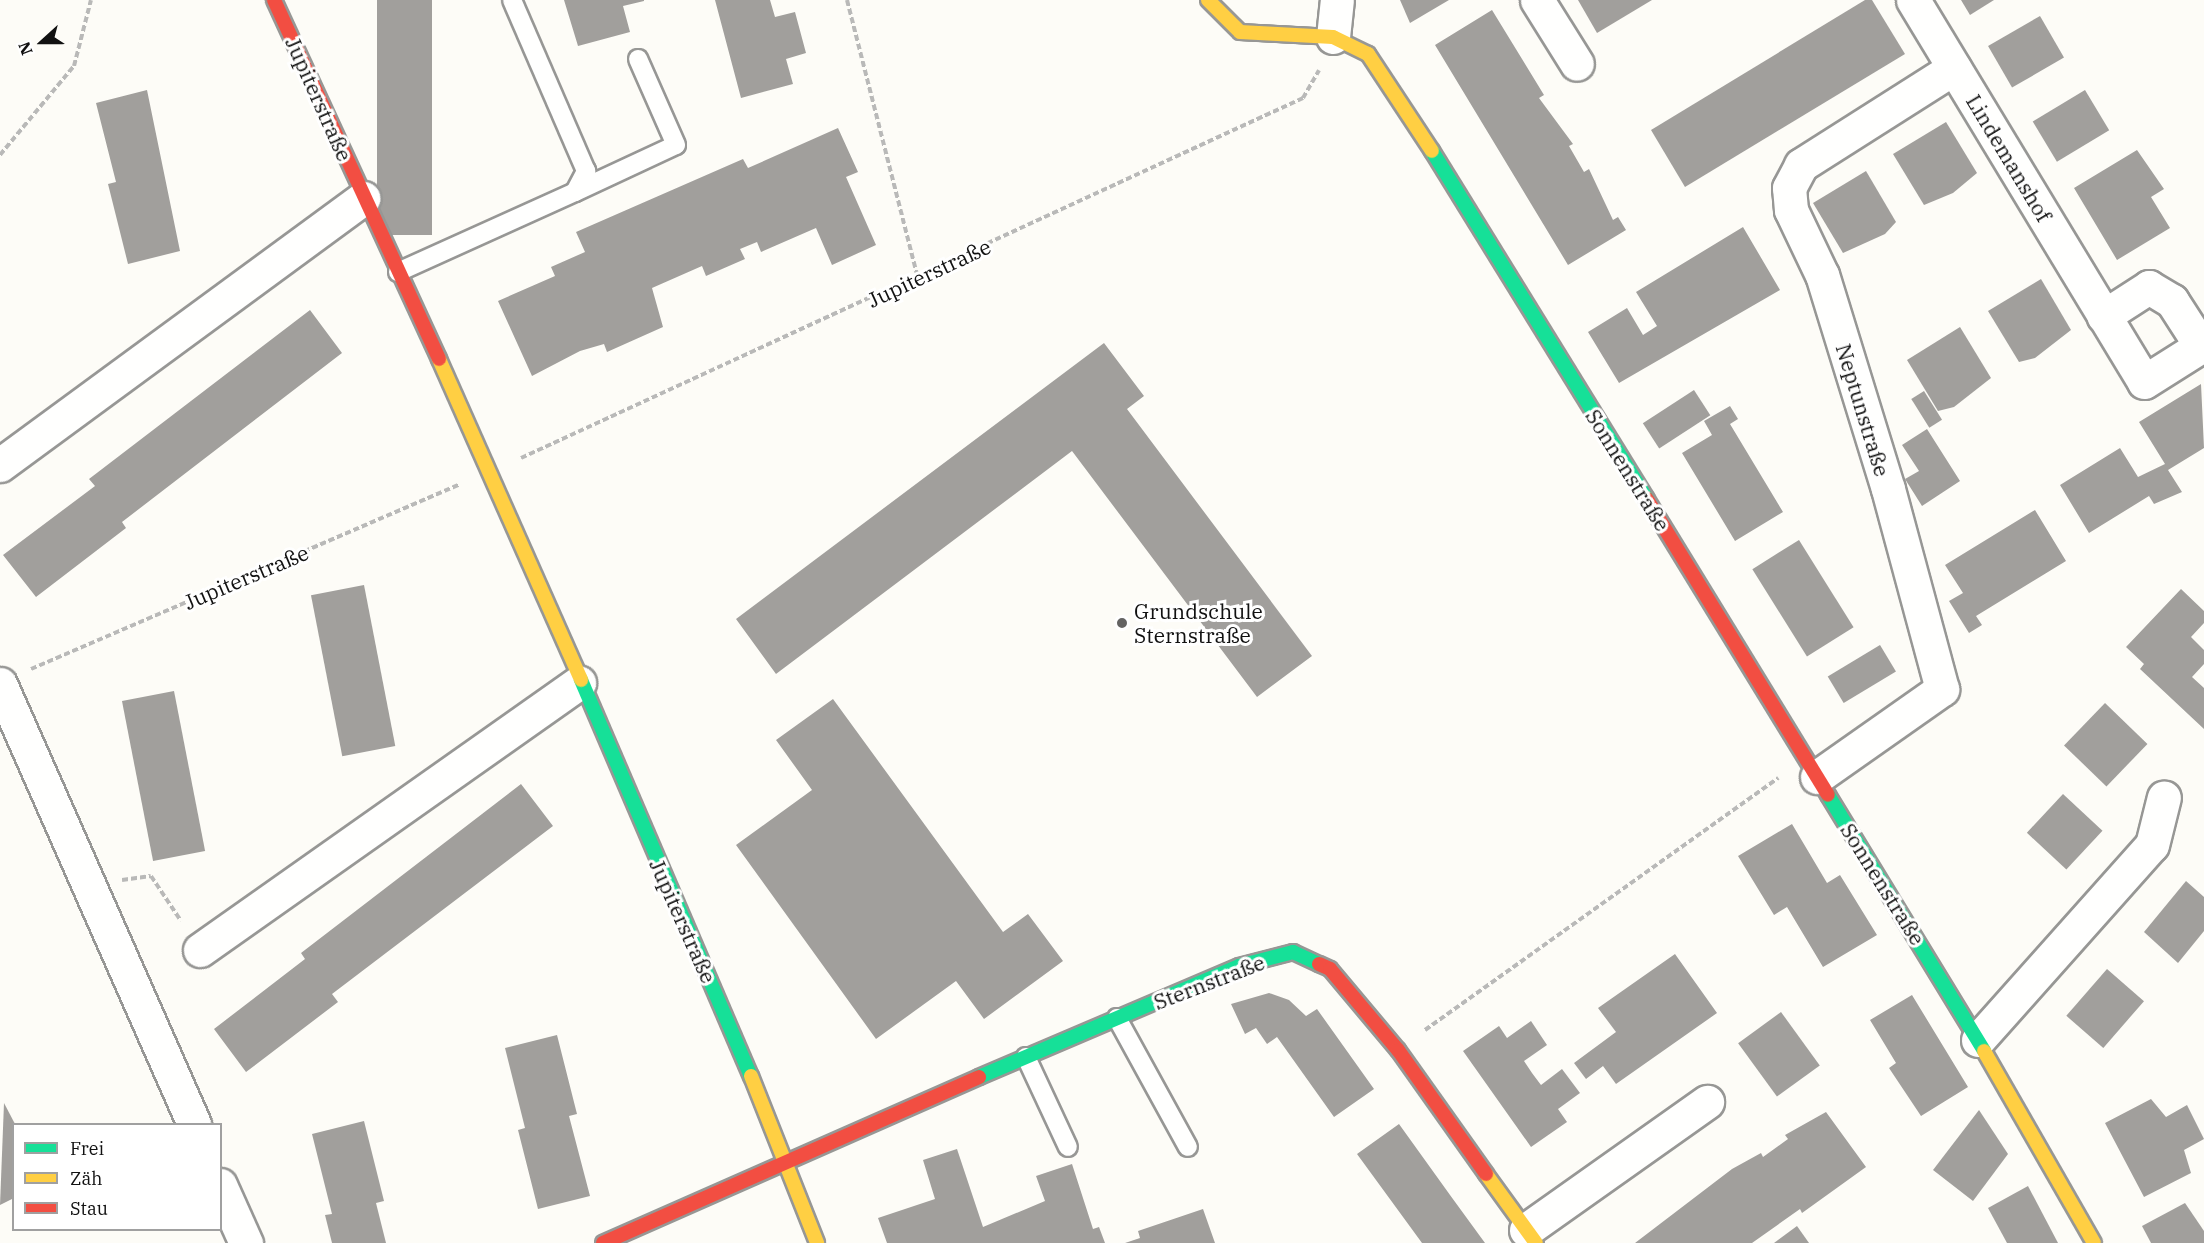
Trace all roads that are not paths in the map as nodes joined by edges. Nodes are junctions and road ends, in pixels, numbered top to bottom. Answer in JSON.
{"nodes":[{"id":1,"x":274,"y":0,"type":"edge"},
{"id":2,"x":512,"y":0,"type":"edge"},
{"id":3,"x":1208,"y":0,"type":"edge"},
{"id":4,"x":1337,"y":0,"type":"edge"},
{"id":5,"x":1537,"y":0,"type":"edge"},
{"id":6,"x":1913,"y":0,"type":"edge"},
{"id":7,"x":1333,"y":37,"type":"junction"},
{"id":8,"x":638,"y":58,"type":"dead end"},
{"id":9,"x":1577,"y":64,"type":"dead end"},
{"id":10,"x":1954,"y":68,"type":"junction"},
{"id":11,"x":575,"y":192,"type":"junction"},
{"id":12,"x":364,"y":198,"type":"junction"},
{"id":13,"x":398,"y":272,"type":"junction"},
{"id":14,"x":2104,"y":316,"type":"dead end"},
{"id":15,"x":0,"y":465,"type":"edge"},
{"id":16,"x":11,"y":679,"type":"edge"},
{"id":17,"x":579,"y":683,"type":"junction"},
{"id":18,"x":1811,"y":768,"type":"junction"},
{"id":19,"x":2164,"y":797,"type":"dead end"},
{"id":20,"x":200,"y":950,"type":"road end"},
{"id":21,"x":1117,"y":1018,"type":"junction"},
{"id":22,"x":1978,"y":1040,"type":"junction"},
{"id":23,"x":1026,"y":1057,"type":"junction"},
{"id":24,"x":1707,"y":1102,"type":"dead end"},
{"id":25,"x":193,"y":1123,"type":"edge"},
{"id":26,"x":1068,"y":1147,"type":"dead end"},
{"id":27,"x":1188,"y":1147,"type":"dead end"},
{"id":28,"x":786,"y":1159,"type":"junction"},
{"id":29,"x":222,"y":1189,"type":"edge"},
{"id":30,"x":1531,"y":1237,"type":"edge"},
{"id":31,"x":246,"y":1243,"type":"edge"},
{"id":32,"x":603,"y":1243,"type":"edge"},
{"id":33,"x":817,"y":1243,"type":"edge"},
{"id":34,"x":2094,"y":1243,"type":"edge"}],
"edges":[{"from":1,"to":12,"type":"street","name":"Jupiterstraße"},
{"from":2,"to":11,"type":"lane"},
{"from":3,"to":7,"type":"street","name":"Sonnenstraße"},
{"from":4,"to":7,"type":"street"},
{"from":5,"to":9,"type":"street"},
{"from":6,"to":10,"type":"street","name":"Lindemanshof"},
{"from":7,"to":18,"type":"street","name":"Sonnenstraße"},
{"from":8,"to":11,"type":"lane"},
{"from":10,"to":14,"type":"street","name":"Lindemanshof"},
{"from":10,"to":18,"type":"street","name":"Neptunstraße"},
{"from":11,"to":13,"type":"lane"},
{"from":12,"to":13,"type":"street","name":"Jupiterstraße"},
{"from":12,"to":15,"type":"street"},
{"from":13,"to":17,"type":"street","name":"Jupiterstraße"},
{"from":16,"to":25,"type":"street"},
{"from":17,"to":20,"type":"street"},
{"from":17,"to":28,"type":"street","name":"Jupiterstraße"},
{"from":18,"to":22,"type":"street","name":"Sonnenstraße"},
{"from":19,"to":22,"type":"street"},
{"from":21,"to":23,"type":"street","name":"Sternstraße"},
{"from":21,"to":27,"type":"lane"},
{"from":21,"to":30,"type":"street","name":"Sternstraße"},
{"from":22,"to":34,"type":"street","name":"Sonnenstraße"},
{"from":23,"to":26,"type":"lane"},
{"from":23,"to":28,"type":"street","name":"Sternstraße"},
{"from":24,"to":30,"type":"street","name":"Sternstraße"},
{"from":28,"to":32,"type":"street"},
{"from":28,"to":33,"type":"street","name":"Jupiterstraße"},
{"from":29,"to":31,"type":"street"}]}
